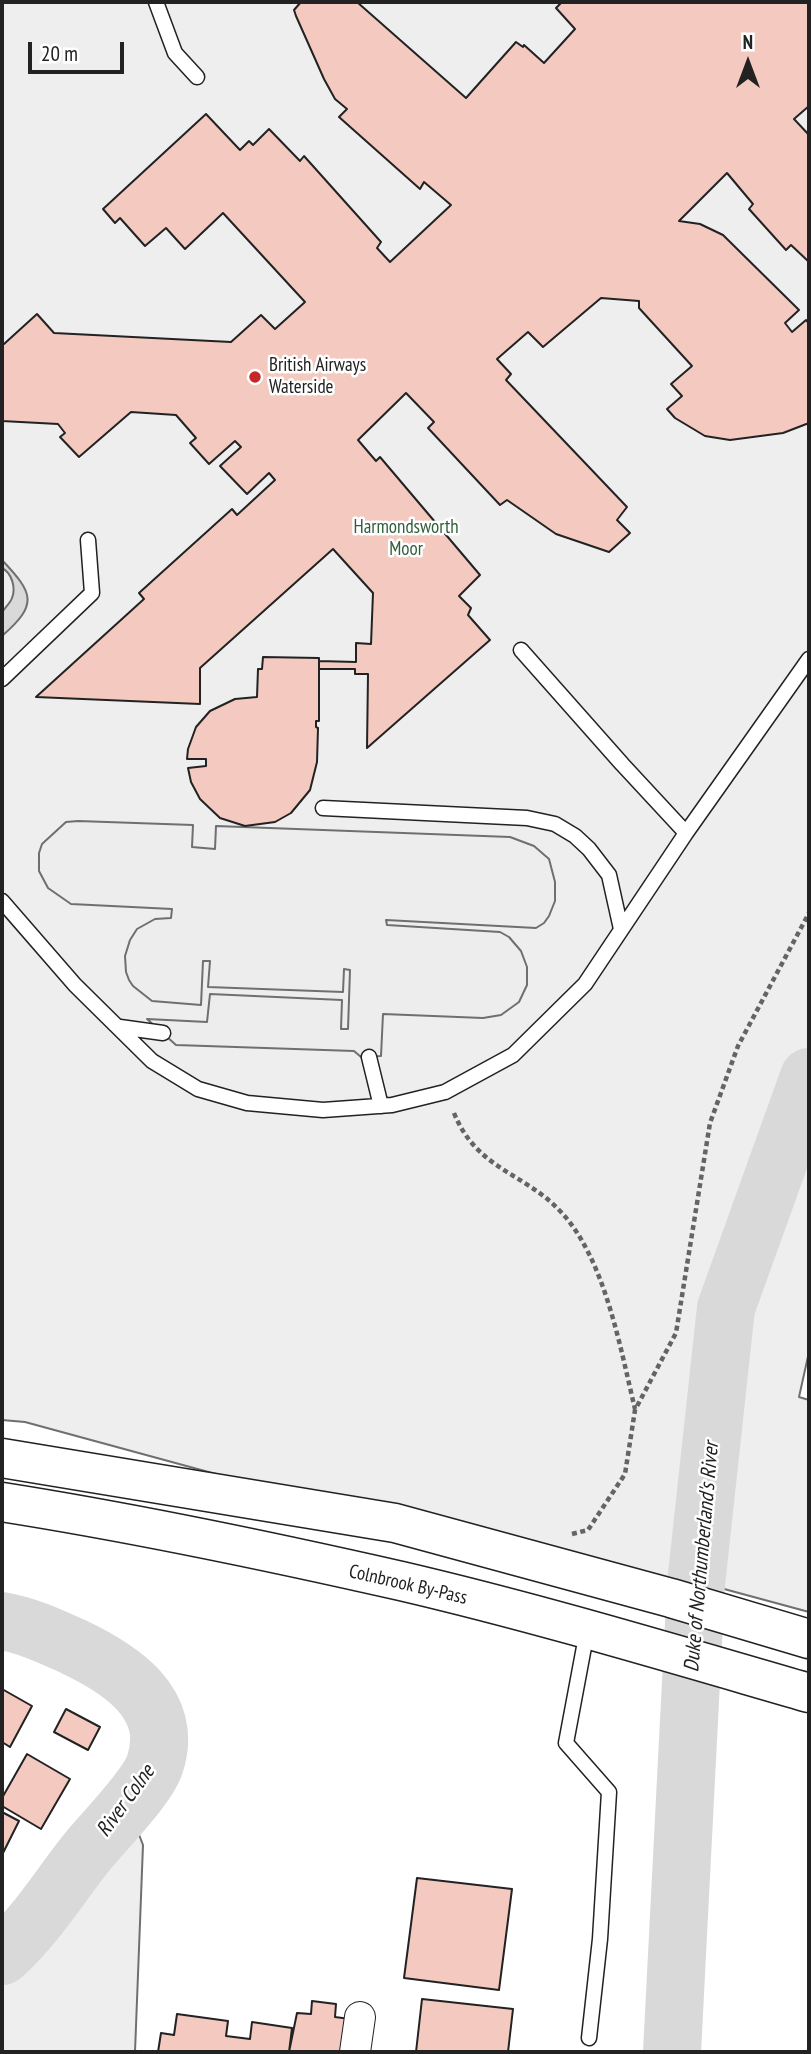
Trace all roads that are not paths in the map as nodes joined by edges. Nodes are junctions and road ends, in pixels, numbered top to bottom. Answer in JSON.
{"nodes":[{"id":1,"x":156,"y":2,"type":"edge"},
{"id":2,"x":197,"y":77,"type":"dead end"},
{"id":3,"x":88,"y":540,"type":"dead end"},
{"id":4,"x":521,"y":650,"type":"dead end"},
{"id":5,"x":809,"y":659,"type":"edge"},
{"id":6,"x":2,"y":679,"type":"edge"},
{"id":7,"x":323,"y":808,"type":"dead end"},
{"id":8,"x":686,"y":833,"type":"junction"},
{"id":9,"x":2,"y":901,"type":"edge"},
{"id":10,"x":621,"y":929,"type":"junction"},
{"id":11,"x":120,"y":1027,"type":"junction"},
{"id":12,"x":163,"y":1033,"type":"dead end"},
{"id":13,"x":369,"y":1057,"type":"dead end"},
{"id":14,"x":381,"y":1106,"type":"junction"},
{"id":15,"x":2,"y":1458,"type":"edge"},
{"id":16,"x":2,"y":1502,"type":"edge"},
{"id":17,"x":587,"y":1630,"type":"junction"},
{"id":18,"x":809,"y":1639,"type":"edge"},
{"id":19,"x":809,"y":1693,"type":"edge"},
{"id":20,"x":360,"y":2017,"type":"dead end"},
{"id":21,"x":589,"y":2038,"type":"dead end"},
{"id":22,"x":355,"y":2052,"type":"edge"}],
"edges":[{"from":1,"to":2,"type":"lane"},
{"from":3,"to":6,"type":"lane"},
{"from":4,"to":8,"type":"lane"},
{"from":5,"to":8,"type":"lane"},
{"from":7,"to":10,"type":"lane"},
{"from":8,"to":10,"type":"lane"},
{"from":9,"to":11,"type":"lane"},
{"from":10,"to":14,"type":"lane"},
{"from":11,"to":12,"type":"lane"},
{"from":11,"to":14,"type":"lane"},
{"from":13,"to":14,"type":"lane"},
{"from":15,"to":18,"type":"highway"},
{"from":16,"to":17,"type":"highway","name":"Colnbrook By-Pass"},
{"from":17,"to":19,"type":"highway","name":"Colnbrook By-Pass"},
{"from":17,"to":21,"type":"lane"},
{"from":20,"to":22,"type":"street"}]}
